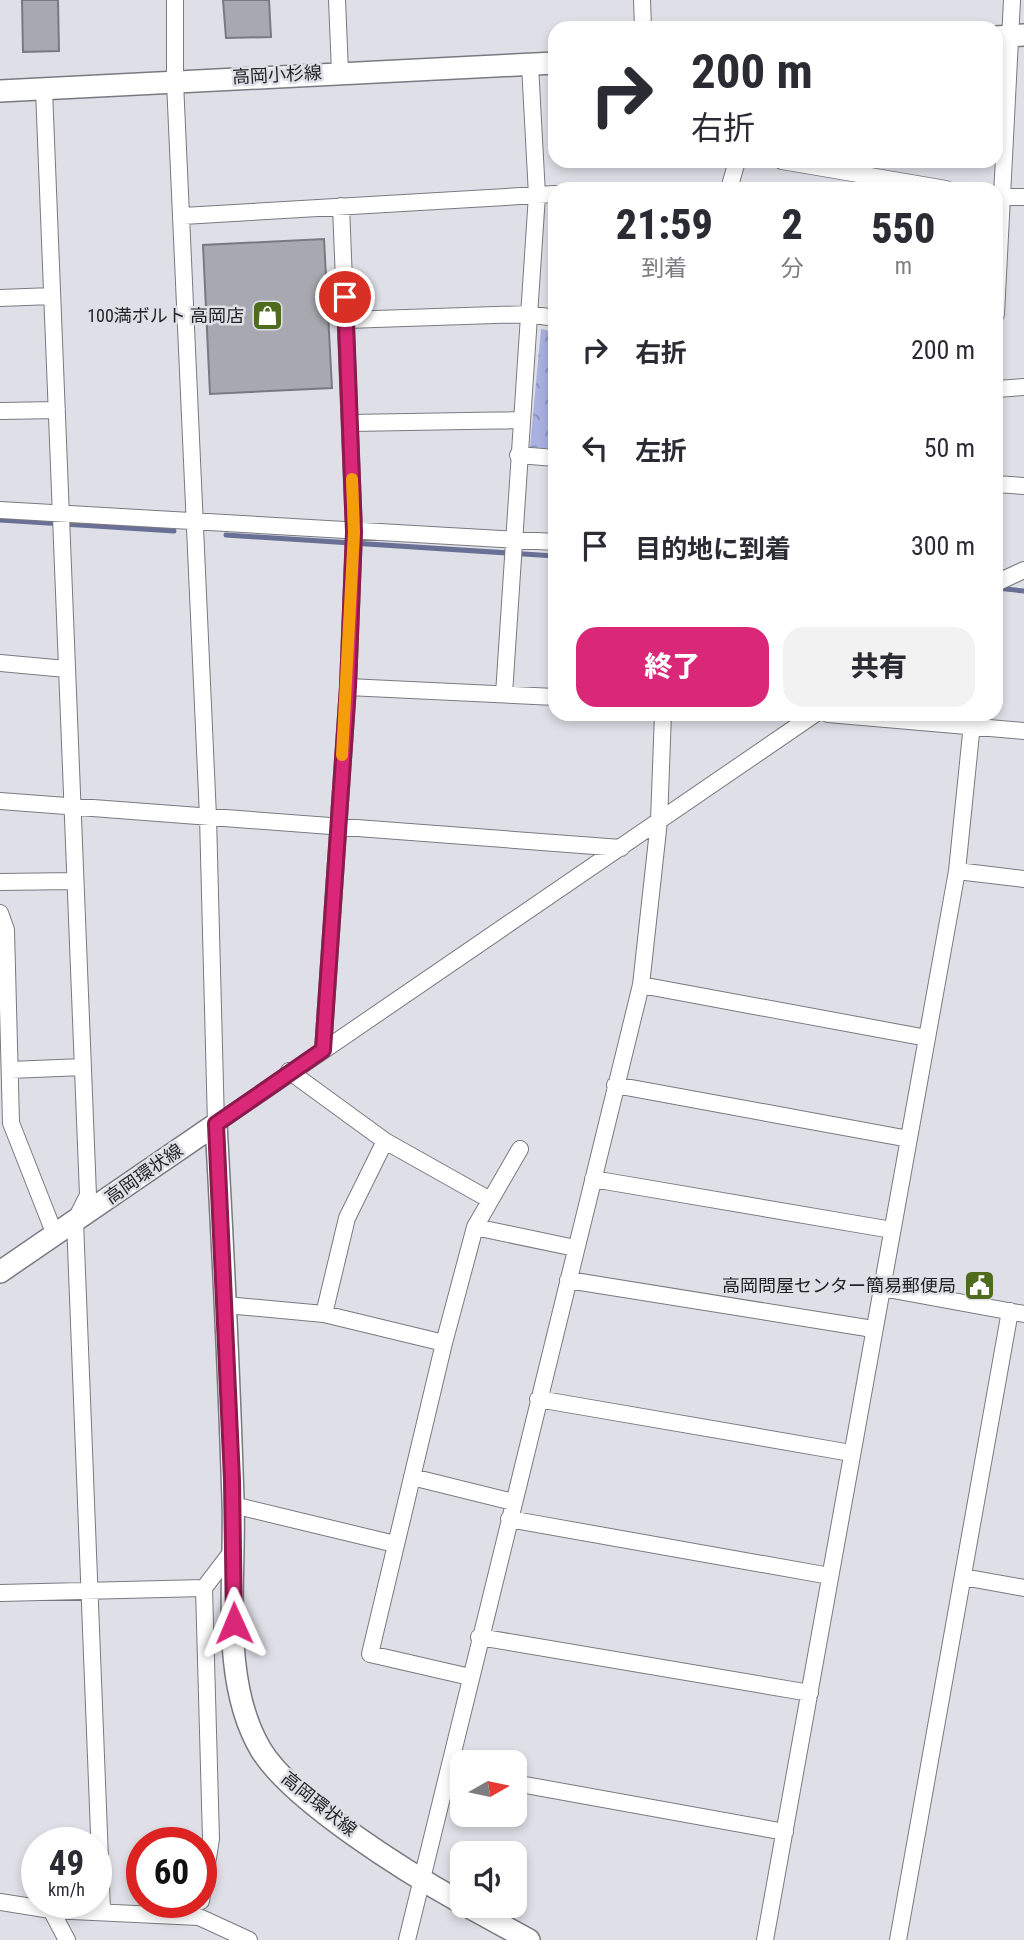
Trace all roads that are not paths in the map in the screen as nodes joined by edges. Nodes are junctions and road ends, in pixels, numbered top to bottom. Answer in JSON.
{"nodes":[{"id":1,"x":175,"y":0,"type":"edge"},
{"id":2,"x":337,"y":0,"type":"edge"},
{"id":3,"x":642,"y":0,"type":"edge"},
{"id":4,"x":1012,"y":0,"type":"edge"},
{"id":5,"x":643,"y":21,"type":"edge"},
{"id":6,"x":1010,"y":36,"type":"edge"},
{"id":7,"x":548,"y":64,"type":"edge"},
{"id":8,"x":530,"y":65,"type":"junction"},
{"id":9,"x":340,"y":72,"type":"junction"},
{"id":10,"x":175,"y":82,"type":"junction"},
{"id":11,"x":44,"y":90,"type":"junction"},
{"id":12,"x":0,"y":92,"type":"edge"},
{"id":13,"x":1003,"y":149,"type":"edge"},
{"id":14,"x":804,"y":168,"type":"edge"},
{"id":15,"x":846,"y":181,"type":"edge"},
{"id":16,"x":548,"y":194,"type":"edge"},
{"id":17,"x":537,"y":195,"type":"junction"},
{"id":18,"x":1003,"y":197,"type":"edge"},
{"id":19,"x":1024,"y":197,"type":"edge"},
{"id":20,"x":341,"y":206,"type":"junction"},
{"id":21,"x":183,"y":216,"type":"junction"},
{"id":22,"x":52,"y":296,"type":"junction"},
{"id":23,"x":0,"y":298,"type":"edge"},
{"id":24,"x":528,"y":314,"type":"junction"},
{"id":25,"x":548,"y":317,"type":"edge"},
{"id":26,"x":346,"y":320,"type":"junction"},
{"id":27,"x":1024,"y":387,"type":"edge"},
{"id":28,"x":1003,"y":388,"type":"edge"},
{"id":29,"x":57,"y":410,"type":"junction"},
{"id":30,"x":0,"y":411,"type":"edge"},
{"id":31,"x":521,"y":420,"type":"junction"},
{"id":32,"x":350,"y":423,"type":"junction"},
{"id":33,"x":518,"y":455,"type":"junction"},
{"id":34,"x":548,"y":457,"type":"edge"},
{"id":35,"x":1003,"y":484,"type":"edge"},
{"id":36,"x":1024,"y":486,"type":"edge"},
{"id":37,"x":0,"y":510,"type":"edge"},
{"id":38,"x":62,"y":514,"type":"junction"},
{"id":39,"x":194,"y":520,"type":"junction"},
{"id":40,"x":354,"y":530,"type":"junction"},
{"id":41,"x":514,"y":541,"type":"junction"},
{"id":42,"x":548,"y":542,"type":"edge"},
{"id":43,"x":1024,"y":570,"type":"edge"},
{"id":44,"x":1009,"y":581,"type":"edge"},
{"id":45,"x":0,"y":663,"type":"edge"},
{"id":46,"x":66,"y":669,"type":"junction"},
{"id":47,"x":348,"y":687,"type":"junction"},
{"id":48,"x":504,"y":694,"type":"junction"},
{"id":49,"x":548,"y":697,"type":"edge"},
{"id":50,"x":663,"y":721,"type":"edge"},
{"id":51,"x":805,"y":721,"type":"edge"},
{"id":52,"x":972,"y":721,"type":"edge"},
{"id":53,"x":977,"y":721,"type":"edge"},
{"id":54,"x":1024,"y":731,"type":"edge"},
{"id":55,"x":0,"y":802,"type":"edge"},
{"id":56,"x":72,"y":807,"type":"junction"},
{"id":57,"x":208,"y":817,"type":"junction"},
{"id":58,"x":659,"y":821,"type":"junction"},
{"id":59,"x":337,"y":828,"type":"junction"},
{"id":60,"x":621,"y":848,"type":"junction"},
{"id":61,"x":957,"y":872,"type":"junction"},
{"id":62,"x":1024,"y":879,"type":"edge"},
{"id":63,"x":75,"y":881,"type":"junction"},
{"id":64,"x":0,"y":883,"type":"edge"},
{"id":65,"x":0,"y":914,"type":"edge"},
{"id":66,"x":640,"y":985,"type":"junction"},
{"id":67,"x":927,"y":1038,"type":"junction"},
{"id":68,"x":323,"y":1050,"type":"junction"},
{"id":69,"x":83,"y":1067,"type":"junction"},
{"id":70,"x":10,"y":1070,"type":"junction"},
{"id":71,"x":289,"y":1071,"type":"junction"},
{"id":72,"x":615,"y":1085,"type":"junction"},
{"id":73,"x":216,"y":1124,"type":"junction"},
{"id":74,"x":909,"y":1139,"type":"junction"},
{"id":75,"x":385,"y":1141,"type":"junction"},
{"id":76,"x":520,"y":1149,"type":"dead end"},
{"id":77,"x":593,"y":1179,"type":"junction"},
{"id":78,"x":490,"y":1200,"type":"junction"},
{"id":79,"x":75,"y":1221,"type":"junction"},
{"id":80,"x":475,"y":1227,"type":"junction"},
{"id":81,"x":892,"y":1230,"type":"junction"},
{"id":82,"x":55,"y":1235,"type":"junction"},
{"id":83,"x":575,"y":1248,"type":"junction"},
{"id":84,"x":0,"y":1272,"type":"edge"},
{"id":85,"x":568,"y":1280,"type":"junction"},
{"id":86,"x":881,"y":1288,"type":"junction"},
{"id":87,"x":226,"y":1305,"type":"junction"},
{"id":88,"x":1017,"y":1312,"type":"edge"},
{"id":89,"x":324,"y":1314,"type":"junction"},
{"id":90,"x":873,"y":1329,"type":"junction"},
{"id":91,"x":444,"y":1343,"type":"junction"},
{"id":92,"x":538,"y":1399,"type":"junction"},
{"id":93,"x":852,"y":1453,"type":"junction"},
{"id":94,"x":412,"y":1477,"type":"junction"},
{"id":95,"x":513,"y":1502,"type":"junction"},
{"id":96,"x":233,"y":1505,"type":"junction"},
{"id":97,"x":509,"y":1519,"type":"junction"},
{"id":98,"x":395,"y":1544,"type":"junction"},
{"id":99,"x":233,"y":1550,"type":"junction"},
{"id":100,"x":830,"y":1576,"type":"junction"},
{"id":101,"x":963,"y":1577,"type":"junction"},
{"id":102,"x":204,"y":1588,"type":"junction"},
{"id":103,"x":1024,"y":1588,"type":"edge"},
{"id":104,"x":90,"y":1592,"type":"junction"},
{"id":105,"x":0,"y":1593,"type":"edge"},
{"id":106,"x":479,"y":1637,"type":"junction"},
{"id":107,"x":470,"y":1677,"type":"junction"},
{"id":108,"x":810,"y":1693,"type":"junction"},
{"id":109,"x":458,"y":1750,"type":"edge"},
{"id":110,"x":527,"y":1785,"type":"edge"},
{"id":111,"x":450,"y":1789,"type":"edge"},
{"id":112,"x":99,"y":1827,"type":"edge"},
{"id":113,"x":211,"y":1827,"type":"edge"},
{"id":114,"x":785,"y":1832,"type":"junction"},
{"id":115,"x":422,"y":1881,"type":"junction"},
{"id":116,"x":450,"y":1896,"type":"edge"},
{"id":117,"x":0,"y":1902,"type":"edge"},
{"id":118,"x":21,"y":1905,"type":"edge"},
{"id":119,"x":55,"y":1918,"type":"edge"},
{"id":120,"x":216,"y":1918,"type":"edge"},
{"id":121,"x":489,"y":1918,"type":"edge"},
{"id":122,"x":67,"y":1940,"type":"edge"},
{"id":123,"x":249,"y":1940,"type":"edge"},
{"id":124,"x":407,"y":1940,"type":"edge"},
{"id":125,"x":529,"y":1940,"type":"edge"},
{"id":126,"x":765,"y":1940,"type":"edge"},
{"id":127,"x":898,"y":1940,"type":"edge"}],
"edges":[{"from":1,"to":10,"type":"street"},
{"from":2,"to":9,"type":"street"},
{"from":3,"to":5,"type":"street"},
{"from":4,"to":6,"type":"street"},
{"from":6,"to":13,"type":"street"},
{"from":7,"to":8,"type":"main road","name":"高岡小杉線"},
{"from":8,"to":9,"type":"main road","name":"高岡小杉線"},
{"from":8,"to":17,"type":"street"},
{"from":9,"to":10,"type":"main road","name":"高岡小杉線"},
{"from":10,"to":11,"type":"main road","name":"高岡小杉線"},
{"from":10,"to":21,"type":"street"},
{"from":11,"to":12,"type":"main road","name":"高岡小杉線"},
{"from":11,"to":22,"type":"street"},
{"from":14,"to":15,"type":"street"},
{"from":16,"to":17,"type":"street"},
{"from":17,"to":20,"type":"street"},
{"from":17,"to":24,"type":"street"},
{"from":18,"to":19,"type":"street"},
{"from":20,"to":21,"type":"street"},
{"from":20,"to":26,"type":"street"},
{"from":21,"to":39,"type":"street"},
{"from":22,"to":23,"type":"street"},
{"from":22,"to":29,"type":"street"},
{"from":24,"to":25,"type":"street"},
{"from":24,"to":26,"type":"street"},
{"from":24,"to":31,"type":"street"},
{"from":26,"to":32,"type":"street"},
{"from":27,"to":28,"type":"street"},
{"from":29,"to":30,"type":"street"},
{"from":29,"to":38,"type":"street"},
{"from":31,"to":32,"type":"street"},
{"from":31,"to":33,"type":"street"},
{"from":32,"to":40,"type":"street"},
{"from":33,"to":34,"type":"street"},
{"from":33,"to":41,"type":"street"},
{"from":35,"to":36,"type":"street"},
{"from":37,"to":38,"type":"street"},
{"from":38,"to":39,"type":"street"},
{"from":38,"to":46,"type":"street"},
{"from":39,"to":40,"type":"street"},
{"from":39,"to":57,"type":"street"},
{"from":40,"to":41,"type":"street"},
{"from":40,"to":47,"type":"street"},
{"from":41,"to":42,"type":"street"},
{"from":41,"to":48,"type":"street"},
{"from":43,"to":44,"type":"street"},
{"from":45,"to":46,"type":"street"},
{"from":46,"to":56,"type":"street"},
{"from":47,"to":48,"type":"street"},
{"from":47,"to":59,"type":"street"},
{"from":48,"to":49,"type":"street"},
{"from":50,"to":58,"type":"street"},
{"from":51,"to":58,"type":"street"},
{"from":52,"to":61,"type":"street"},
{"from":53,"to":54,"type":"street"},
{"from":55,"to":56,"type":"street"},
{"from":56,"to":57,"type":"street"},
{"from":56,"to":63,"type":"street"},
{"from":57,"to":59,"type":"street"},
{"from":57,"to":73,"type":"street"},
{"from":58,"to":60,"type":"street"},
{"from":58,"to":66,"type":"street"},
{"from":59,"to":60,"type":"street"},
{"from":59,"to":68,"type":"street"},
{"from":60,"to":68,"type":"street"},
{"from":61,"to":62,"type":"street"},
{"from":61,"to":67,"type":"street"},
{"from":63,"to":64,"type":"street"},
{"from":63,"to":69,"type":"street"},
{"from":65,"to":70,"type":"street"},
{"from":66,"to":67,"type":"street"},
{"from":66,"to":72,"type":"street"},
{"from":67,"to":74,"type":"street"},
{"from":68,"to":71,"type":"street"},
{"from":69,"to":70,"type":"street"},
{"from":69,"to":79,"type":"street"},
{"from":70,"to":82,"type":"street"},
{"from":71,"to":73,"type":"street"},
{"from":71,"to":75,"type":"street"},
{"from":72,"to":74,"type":"street"},
{"from":72,"to":77,"type":"street"},
{"from":73,"to":79,"type":"main road","name":"高岡環状線"},
{"from":73,"to":87,"type":"main road","name":"高岡環状線"},
{"from":74,"to":81,"type":"street"},
{"from":75,"to":78,"type":"street"},
{"from":75,"to":89,"type":"street"},
{"from":76,"to":78,"type":"street"},
{"from":77,"to":81,"type":"street"},
{"from":77,"to":83,"type":"street"},
{"from":78,"to":80,"type":"street"},
{"from":79,"to":82,"type":"main road","name":"高岡環状線"},
{"from":79,"to":104,"type":"street"},
{"from":80,"to":83,"type":"street"},
{"from":80,"to":91,"type":"street"},
{"from":81,"to":86,"type":"street"},
{"from":82,"to":84,"type":"main road","name":"高岡環状線"},
{"from":83,"to":85,"type":"street"},
{"from":85,"to":90,"type":"street"},
{"from":85,"to":92,"type":"street"},
{"from":86,"to":88,"type":"street"},
{"from":86,"to":90,"type":"street"},
{"from":87,"to":89,"type":"street"},
{"from":87,"to":96,"type":"main road","name":"高岡環状線"},
{"from":88,"to":101,"type":"street"},
{"from":89,"to":91,"type":"street"},
{"from":90,"to":93,"type":"street"},
{"from":91,"to":94,"type":"street"},
{"from":92,"to":93,"type":"street"},
{"from":92,"to":95,"type":"street"},
{"from":93,"to":100,"type":"street"},
{"from":94,"to":95,"type":"street"},
{"from":94,"to":98,"type":"street"},
{"from":95,"to":97,"type":"street"},
{"from":96,"to":98,"type":"street"},
{"from":96,"to":99,"type":"main road","name":"高岡環状線"},
{"from":97,"to":100,"type":"street"},
{"from":97,"to":106,"type":"street"},
{"from":98,"to":107,"type":"street"},
{"from":99,"to":102,"type":"street"},
{"from":99,"to":115,"type":"main road","name":"高岡環状線"},
{"from":100,"to":108,"type":"street"},
{"from":101,"to":103,"type":"street"},
{"from":101,"to":127,"type":"street"},
{"from":102,"to":104,"type":"street"},
{"from":102,"to":113,"type":"street"},
{"from":104,"to":105,"type":"street"},
{"from":104,"to":112,"type":"street"},
{"from":106,"to":107,"type":"street"},
{"from":106,"to":108,"type":"street"},
{"from":107,"to":109,"type":"street"},
{"from":108,"to":114,"type":"street"},
{"from":110,"to":114,"type":"street"},
{"from":111,"to":115,"type":"street"},
{"from":114,"to":126,"type":"street"},
{"from":115,"to":116,"type":"main road","name":"高岡環状線"},
{"from":115,"to":124,"type":"street"},
{"from":117,"to":118,"type":"street"},
{"from":119,"to":122,"type":"street"},
{"from":120,"to":123,"type":"street"},
{"from":121,"to":125,"type":"main road"}]}
